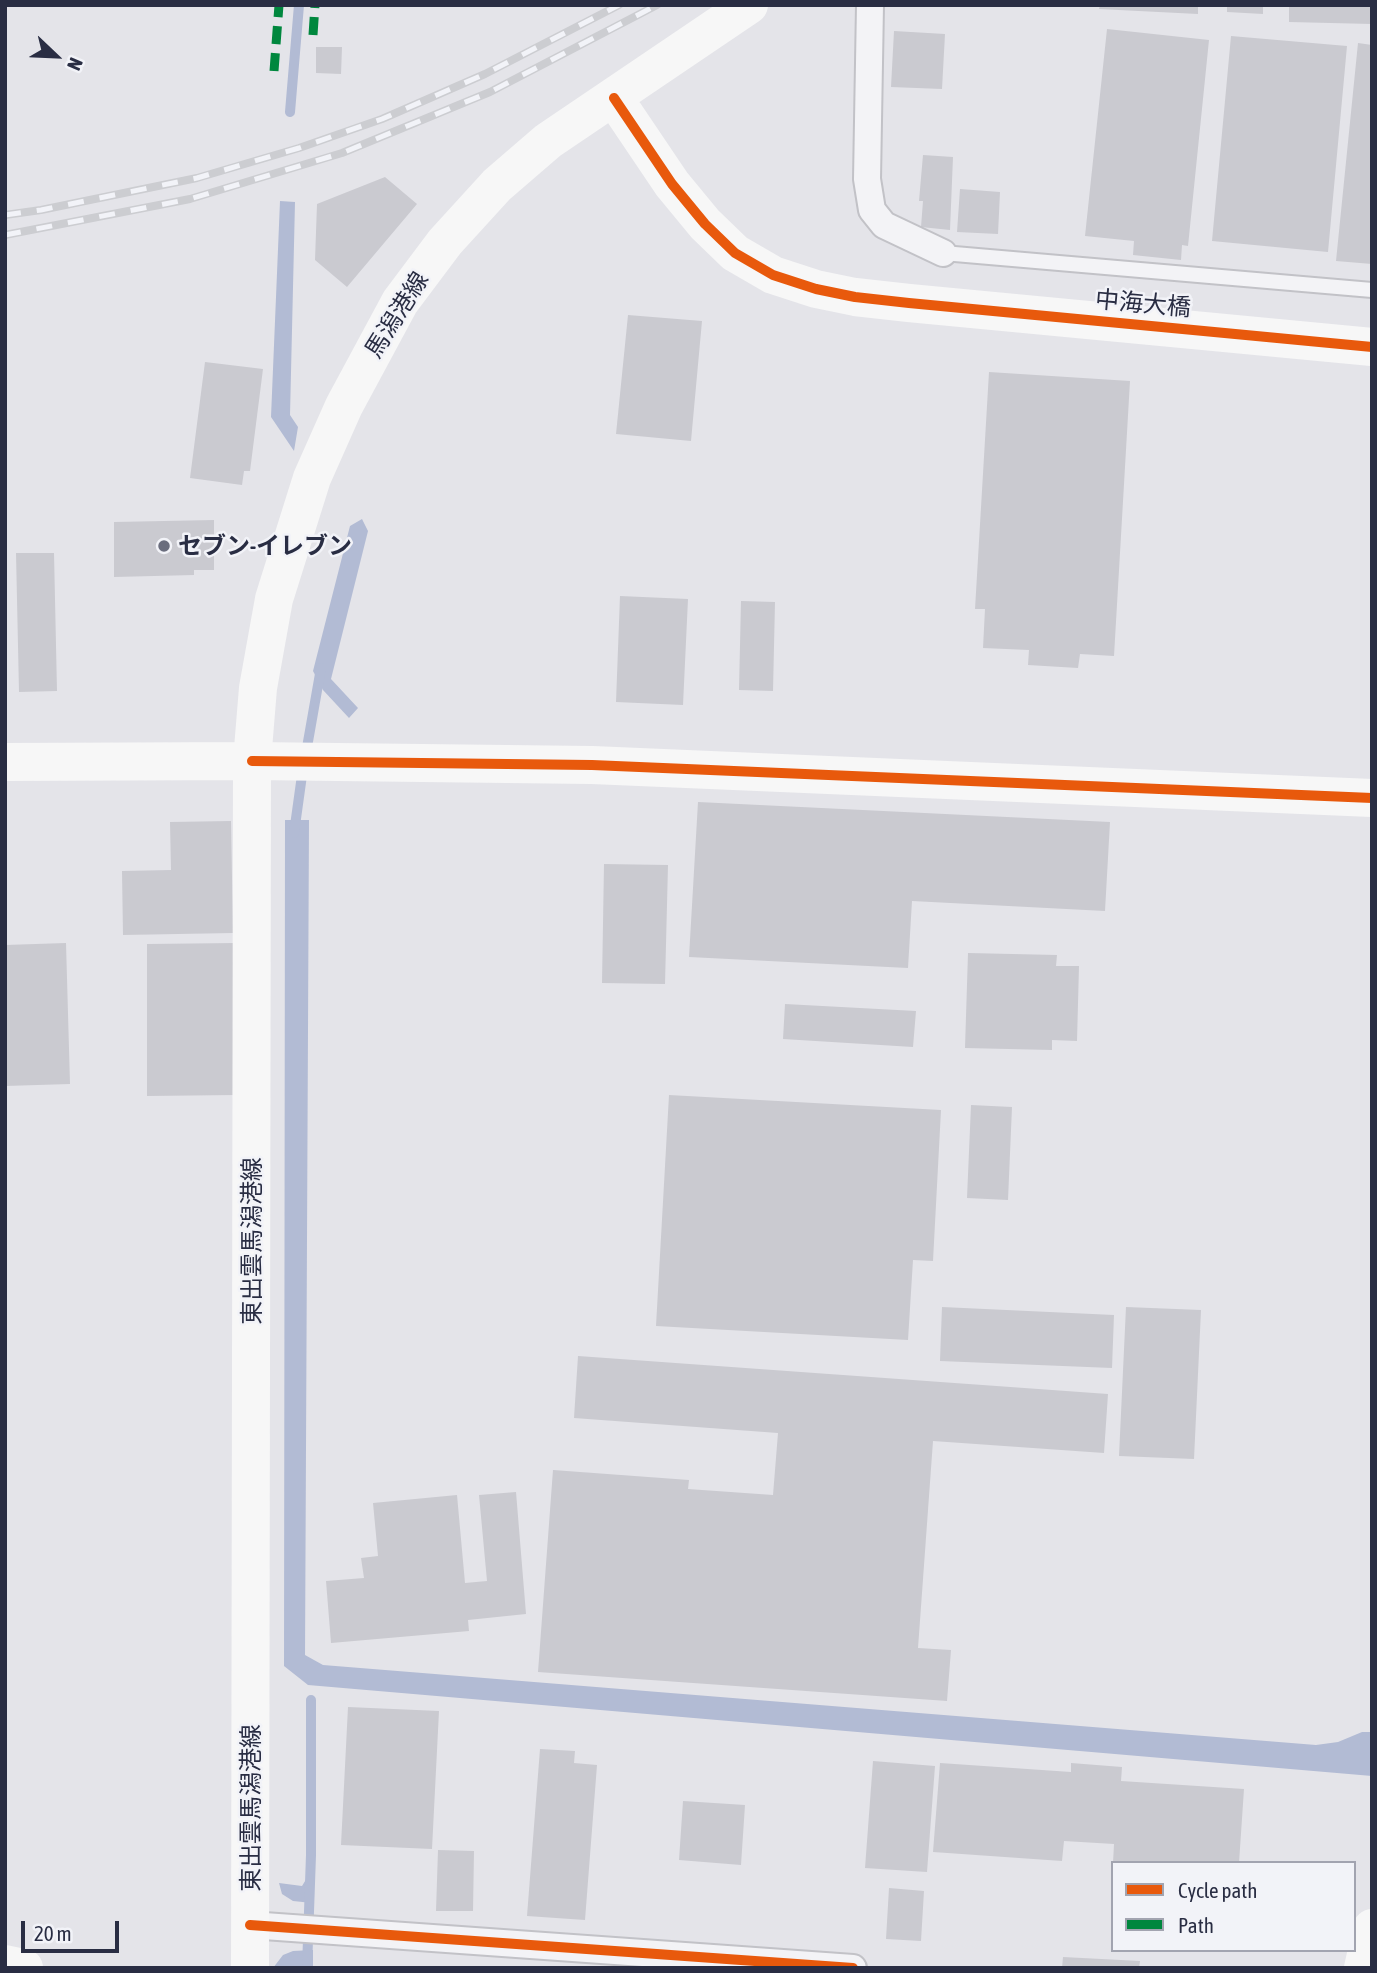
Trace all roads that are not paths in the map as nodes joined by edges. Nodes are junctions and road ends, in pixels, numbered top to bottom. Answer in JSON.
{"nodes":[{"id":1,"x":749,"y":5,"type":"edge"},
{"id":2,"x":870,"y":5,"type":"edge"},
{"id":3,"x":614,"y":98,"type":"junction"},
{"id":4,"x":943,"y":253,"type":"joint"},
{"id":5,"x":1372,"y":290,"type":"edge"},
{"id":6,"x":1372,"y":347,"type":"edge"},
{"id":7,"x":5,"y":762,"type":"edge"},
{"id":8,"x":285,"y":762,"type":"junction"},
{"id":9,"x":1372,"y":798,"type":"edge"},
{"id":10,"x":250,"y":1925,"type":"junction"},
{"id":11,"x":1372,"y":1928,"type":"edge"},
{"id":12,"x":5,"y":1964,"type":"edge"},
{"id":13,"x":24,"y":1968,"type":"edge"},
{"id":14,"x":250,"y":1968,"type":"edge"},
{"id":15,"x":853,"y":1968,"type":"edge"},
{"id":16,"x":1363,"y":1968,"type":"edge"}],
"edges":[{"from":1,"to":3,"type":"main road","name":"馬潟港線"},
{"from":2,"to":4,"type":"street"},
{"from":3,"to":6,"type":"main road","name":"中海大橋"},
{"from":3,"to":8,"type":"main road","name":"馬潟港線"},
{"from":4,"to":5,"type":"lane"},
{"from":7,"to":8,"type":"main road"},
{"from":8,"to":9,"type":"main road"},
{"from":8,"to":10,"type":"main road","name":"東出雲馬潟港線"},
{"from":10,"to":14,"type":"main road","name":"東出雲馬潟港線"},
{"from":10,"to":15,"type":"street"},
{"from":11,"to":16,"type":"main road"},
{"from":12,"to":13,"type":"main road"}]}
